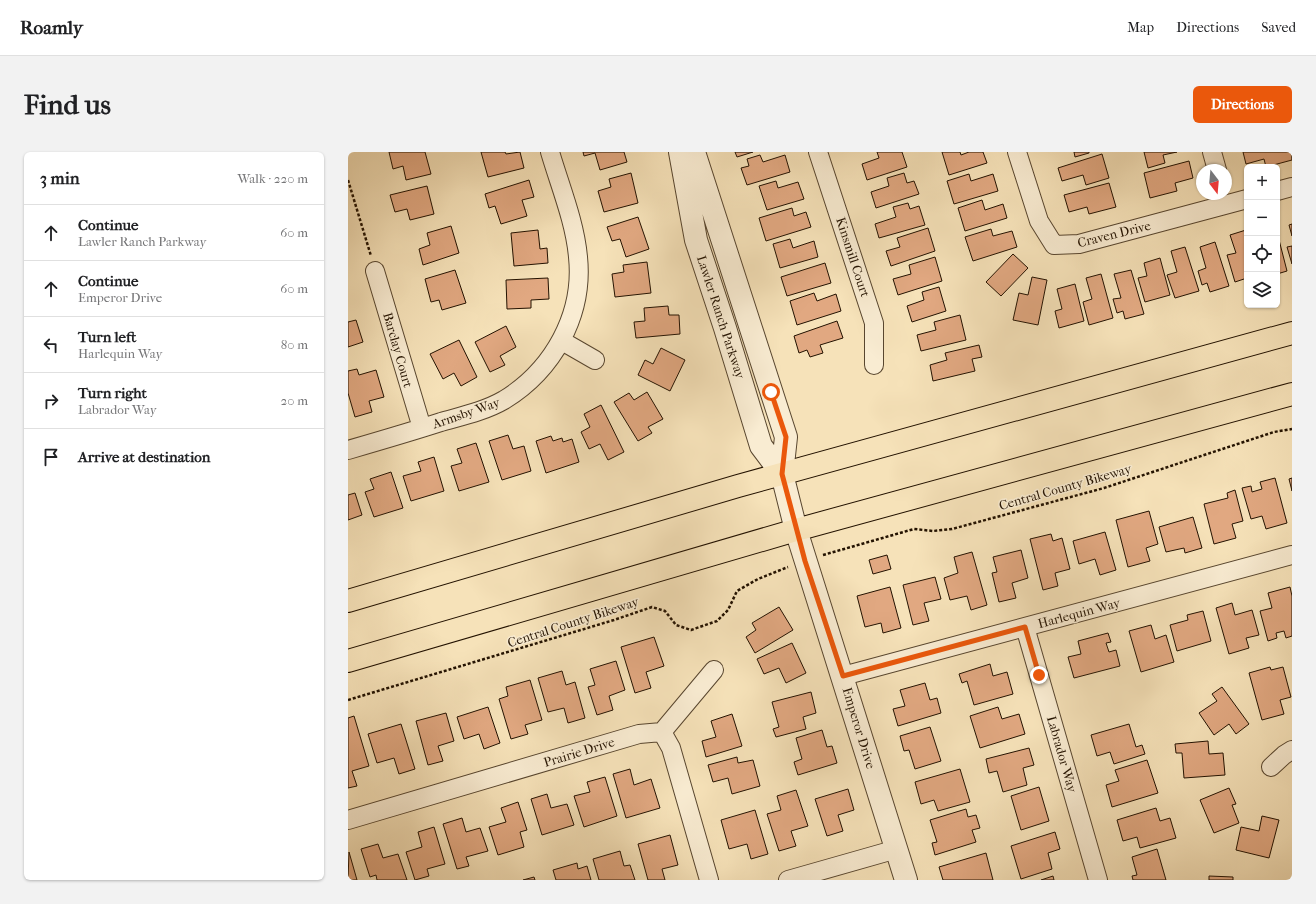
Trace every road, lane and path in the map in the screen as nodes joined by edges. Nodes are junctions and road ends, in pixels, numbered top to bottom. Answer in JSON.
{"nodes":[{"id":1,"x":550,"y":152,"type":"edge"},
{"id":2,"x":680,"y":152,"type":"edge"},
{"id":3,"x":694,"y":152,"type":"edge"},
{"id":4,"x":818,"y":152,"type":"edge"},
{"id":5,"x":1016,"y":152,"type":"edge"},
{"id":6,"x":1212,"y":152,"type":"edge"},
{"id":7,"x":1215,"y":164,"type":"edge"},
{"id":8,"x":348,"y":180,"type":"edge"},
{"id":9,"x":1292,"y":187,"type":"edge"},
{"id":10,"x":1280,"y":190,"type":"edge"},
{"id":11,"x":1232,"y":199,"type":"edge"},
{"id":12,"x":1244,"y":199,"type":"edge"},
{"id":13,"x":1222,"y":200,"type":"edge"},
{"id":14,"x":375,"y":271,"type":"joint"},
{"id":15,"x":1292,"y":333,"type":"edge"},
{"id":16,"x":562,"y":342,"type":"junction"},
{"id":17,"x":595,"y":360,"type":"dead end"},
{"id":18,"x":874,"y":365,"type":"dead end"},
{"id":19,"x":1292,"y":394,"type":"edge"},
{"id":20,"x":422,"y":428,"type":"junction"},
{"id":21,"x":1292,"y":429,"type":"edge"},
{"id":22,"x":348,"y":450,"type":"edge"},
{"id":23,"x":782,"y":474,"type":"junction"},
{"id":24,"x":796,"y":530,"type":"junction"},
{"id":25,"x":840,"y":550,"type":"dead end"},
{"id":26,"x":1292,"y":555,"type":"edge"},
{"id":27,"x":779,"y":570,"type":"dead end"},
{"id":28,"x":348,"y":601,"type":"edge"},
{"id":29,"x":1025,"y":627,"type":"junction"},
{"id":30,"x":348,"y":661,"type":"edge"},
{"id":31,"x":714,"y":670,"type":"dead end"},
{"id":32,"x":843,"y":676,"type":"junction"},
{"id":33,"x":348,"y":700,"type":"edge"},
{"id":34,"x":662,"y":732,"type":"junction"},
{"id":35,"x":1292,"y":750,"type":"edge"},
{"id":36,"x":1271,"y":767,"type":"dead end"},
{"id":37,"x":348,"y":820,"type":"edge"},
{"id":38,"x":897,"y":849,"type":"junction"},
{"id":39,"x":709,"y":880,"type":"edge"},
{"id":40,"x":788,"y":880,"type":"edge"},
{"id":41,"x":906,"y":880,"type":"edge"},
{"id":42,"x":1098,"y":880,"type":"edge"}],
"edges":[{"from":1,"to":16,"type":"street","name":"Armsby Way"},
{"from":2,"to":23,"type":"street","name":"Lawler Ranch Parkway"},
{"from":3,"to":23,"type":"street","name":"Lawler Ranch Parkway"},
{"from":4,"to":18,"type":"street","name":"Kinsmill Court"},
{"from":5,"to":13,"type":"street","name":"Craven Drive"},
{"from":6,"to":7,"type":"street"},
{"from":8,"to":14,"type":"path"},
{"from":9,"to":10,"type":"street"},
{"from":11,"to":12,"type":"street","name":"Craven Drive"},
{"from":14,"to":20,"type":"street","name":"Barclay Court"},
{"from":15,"to":23,"type":"highway"},
{"from":16,"to":17,"type":"street"},
{"from":16,"to":20,"type":"street","name":"Armsby Way"},
{"from":19,"to":24,"type":"highway"},
{"from":20,"to":22,"type":"street","name":"Armsby Way"},
{"from":21,"to":25,"type":"path","name":"Central County Bikeway"},
{"from":23,"to":24,"type":"street","name":"Lawler Ranch Parkway"},
{"from":23,"to":28,"type":"highway"},
{"from":24,"to":30,"type":"highway"},
{"from":24,"to":32,"type":"street","name":"Emperor Drive"},
{"from":26,"to":29,"type":"street","name":"Harlequin Way"},
{"from":27,"to":33,"type":"path","name":"Central County Bikeway"},
{"from":29,"to":32,"type":"street","name":"Harlequin Way"},
{"from":29,"to":42,"type":"street","name":"Labrador Way"},
{"from":31,"to":34,"type":"street"},
{"from":32,"to":38,"type":"street","name":"Emperor Drive"},
{"from":34,"to":37,"type":"street","name":"Prairie Drive"},
{"from":34,"to":39,"type":"street"},
{"from":35,"to":36,"type":"street"},
{"from":38,"to":40,"type":"street"},
{"from":38,"to":41,"type":"street","name":"Emperor Drive"}]}
